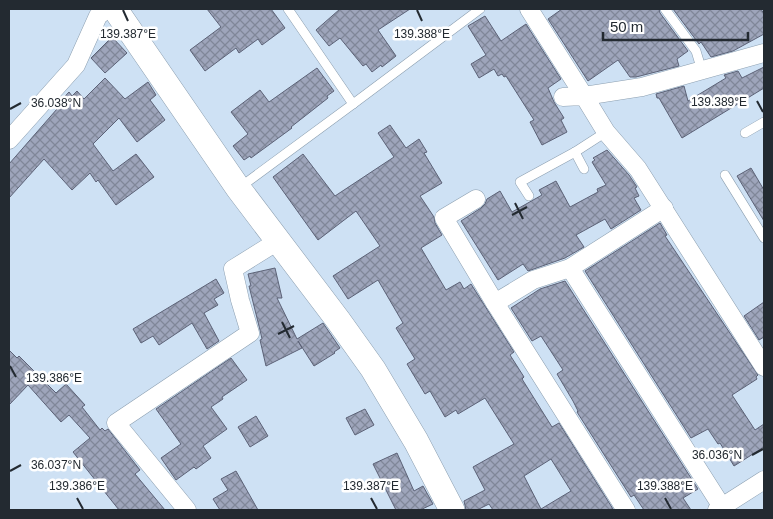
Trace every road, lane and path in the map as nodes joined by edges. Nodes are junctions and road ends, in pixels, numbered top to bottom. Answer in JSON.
{"nodes":[{"id":1,"x":107,"y":9,"type":"edge"},
{"id":2,"x":116,"y":9,"type":"edge"},
{"id":3,"x":288,"y":9,"type":"edge"},
{"id":4,"x":480,"y":9,"type":"edge"},
{"id":5,"x":529,"y":9,"type":"edge"},
{"id":6,"x":665,"y":9,"type":"edge"},
{"id":7,"x":764,"y":53,"type":"edge"},
{"id":8,"x":702,"y":71,"type":"junction"},
{"id":9,"x":584,"y":96,"type":"junction"},
{"id":10,"x":563,"y":97,"type":"dead end"},
{"id":11,"x":353,"y":104,"type":"junction"},
{"id":12,"x":764,"y":122,"type":"edge"},
{"id":13,"x":606,"y":132,"type":"junction"},
{"id":14,"x":745,"y":133,"type":"dead end"},
{"id":15,"x":9,"y":140,"type":"edge"},
{"id":16,"x":575,"y":152,"type":"junction"},
{"id":17,"x":584,"y":169,"type":"dead end"},
{"id":18,"x":725,"y":175,"type":"dead end"},
{"id":19,"x":238,"y":188,"type":"junction"},
{"id":20,"x":529,"y":196,"type":"dead end"},
{"id":21,"x":476,"y":199,"type":"dead end"},
{"id":22,"x":664,"y":208,"type":"junction"},
{"id":23,"x":764,"y":238,"type":"edge"},
{"id":24,"x":278,"y":241,"type":"junction"},
{"id":25,"x":570,"y":268,"type":"junction"},
{"id":26,"x":495,"y":303,"type":"junction"},
{"id":27,"x":764,"y":367,"type":"edge"},
{"id":28,"x":764,"y":480,"type":"edge"},
{"id":29,"x":721,"y":509,"type":"edge"},
{"id":30,"x":187,"y":510,"type":"edge"},
{"id":31,"x":452,"y":510,"type":"edge"},
{"id":32,"x":626,"y":510,"type":"edge"}],
"edges":[{"from":1,"to":15,"type":"street"},
{"from":2,"to":19,"type":"street"},
{"from":3,"to":11,"type":"lane"},
{"from":4,"to":11,"type":"lane"},
{"from":5,"to":9,"type":"street"},
{"from":6,"to":8,"type":"lane"},
{"from":7,"to":8,"type":"street"},
{"from":8,"to":9,"type":"street"},
{"from":9,"to":10,"type":"street"},
{"from":9,"to":13,"type":"street"},
{"from":11,"to":19,"type":"lane"},
{"from":12,"to":14,"type":"lane"},
{"from":13,"to":16,"type":"lane"},
{"from":13,"to":22,"type":"street"},
{"from":16,"to":17,"type":"lane"},
{"from":16,"to":20,"type":"lane"},
{"from":18,"to":23,"type":"lane"},
{"from":19,"to":24,"type":"street"},
{"from":21,"to":26,"type":"street"},
{"from":22,"to":25,"type":"street"},
{"from":22,"to":27,"type":"street"},
{"from":24,"to":30,"type":"street"},
{"from":24,"to":31,"type":"street"},
{"from":25,"to":26,"type":"street"},
{"from":25,"to":29,"type":"street"},
{"from":26,"to":32,"type":"street"},
{"from":28,"to":29,"type":"street"}]}
